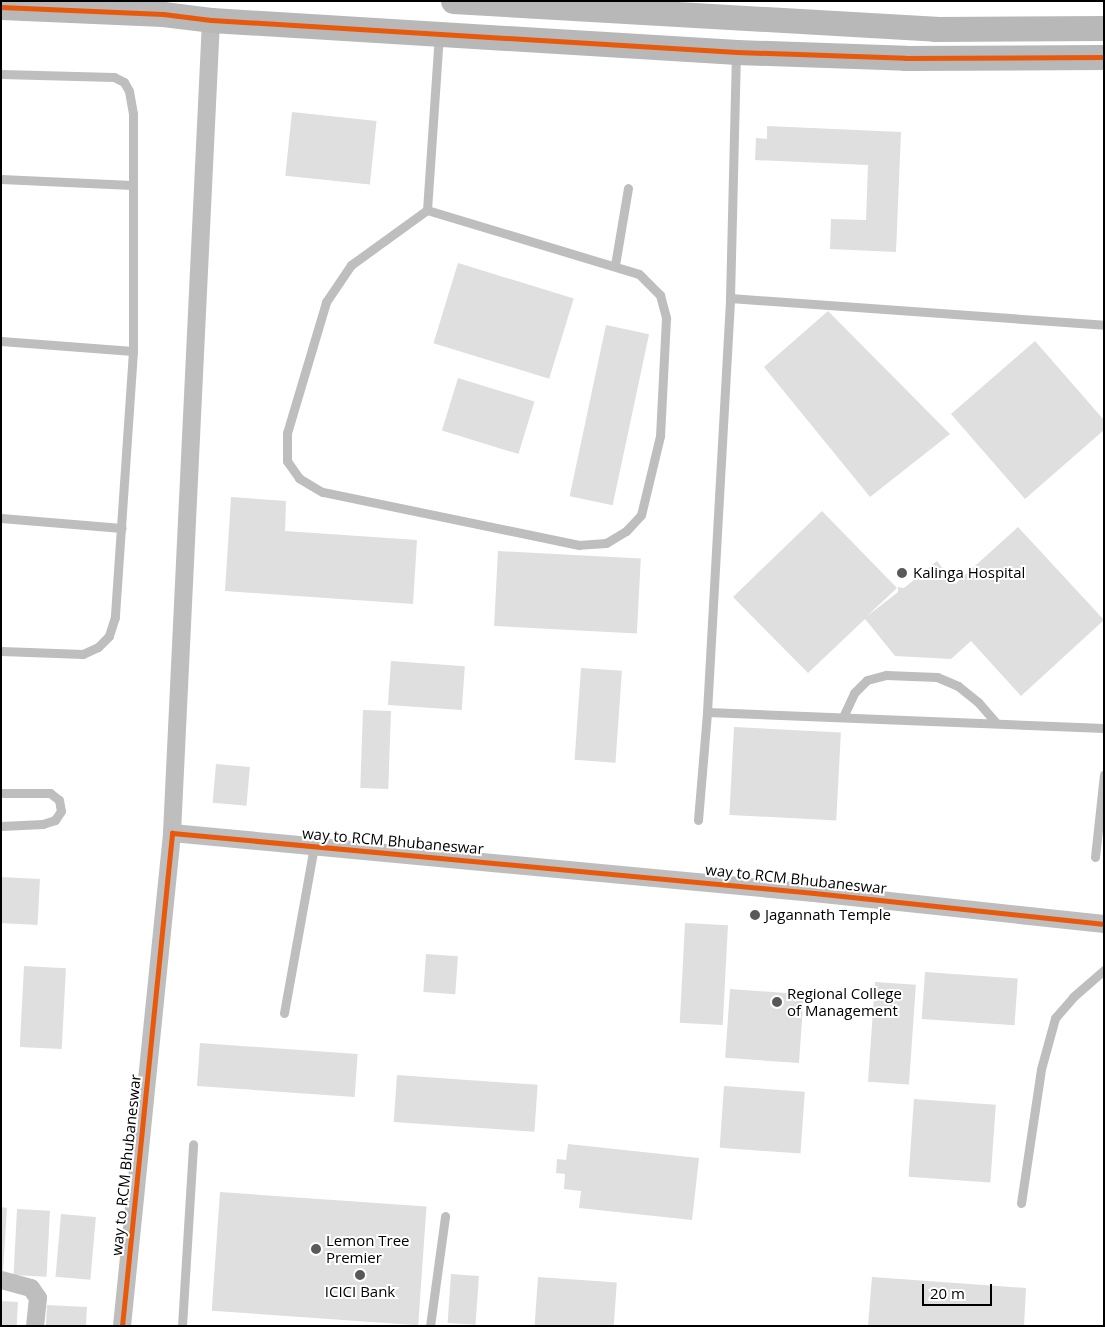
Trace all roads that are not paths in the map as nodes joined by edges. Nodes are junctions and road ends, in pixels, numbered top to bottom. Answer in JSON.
{"nodes":[{"id":1,"x":453,"y":1,"type":"edge"},
{"id":2,"x":1,"y":7,"type":"edge"},
{"id":3,"x":211,"y":20,"type":"junction"},
{"id":4,"x":1104,"y":28,"type":"edge"},
{"id":5,"x":439,"y":34,"type":"junction"},
{"id":6,"x":736,"y":52,"type":"junction"},
{"id":7,"x":1104,"y":57,"type":"edge"},
{"id":8,"x":1,"y":74,"type":"edge"},
{"id":9,"x":1,"y":179,"type":"edge"},
{"id":10,"x":132,"y":185,"type":"junction"},
{"id":11,"x":628,"y":188,"type":"dead end"},
{"id":12,"x":427,"y":210,"type":"junction"},
{"id":13,"x":615,"y":265,"type":"junction"},
{"id":14,"x":730,"y":298,"type":"junction"},
{"id":15,"x":1104,"y":325,"type":"edge"},
{"id":16,"x":1,"y":341,"type":"edge"},
{"id":17,"x":133,"y":351,"type":"junction"},
{"id":18,"x":1,"y":518,"type":"edge"},
{"id":19,"x":122,"y":528,"type":"junction"},
{"id":20,"x":1,"y":651,"type":"edge"},
{"id":21,"x":707,"y":712,"type":"junction"},
{"id":22,"x":843,"y":717,"type":"junction"},
{"id":23,"x":996,"y":723,"type":"junction"},
{"id":24,"x":1104,"y":728,"type":"edge"},
{"id":25,"x":1104,"y":774,"type":"edge"},
{"id":26,"x":1,"y":793,"type":"edge"},
{"id":27,"x":698,"y":820,"type":"dead end"},
{"id":28,"x":1,"y":826,"type":"edge"},
{"id":29,"x":172,"y":833,"type":"junction"},
{"id":30,"x":314,"y":846,"type":"junction"},
{"id":31,"x":1095,"y":857,"type":"dead end"},
{"id":32,"x":1104,"y":924,"type":"edge"},
{"id":33,"x":1104,"y":970,"type":"edge"},
{"id":34,"x":284,"y":1013,"type":"dead end"},
{"id":35,"x":193,"y":1144,"type":"dead end"},
{"id":36,"x":1021,"y":1203,"type":"dead end"},
{"id":37,"x":445,"y":1216,"type":"dead end"},
{"id":38,"x":1,"y":1280,"type":"edge"},
{"id":39,"x":36,"y":1326,"type":"edge"},
{"id":40,"x":122,"y":1326,"type":"edge"},
{"id":41,"x":182,"y":1326,"type":"edge"},
{"id":42,"x":430,"y":1326,"type":"edge"}],
"edges":[{"from":1,"to":4,"type":"street"},
{"from":2,"to":3,"type":"street"},
{"from":3,"to":5,"type":"street"},
{"from":3,"to":29,"type":"street"},
{"from":5,"to":6,"type":"street"},
{"from":5,"to":12,"type":"lane"},
{"from":6,"to":7,"type":"street"},
{"from":6,"to":14,"type":"lane"},
{"from":8,"to":10,"type":"lane"},
{"from":9,"to":10,"type":"lane"},
{"from":10,"to":17,"type":"lane"},
{"from":11,"to":13,"type":"lane"},
{"from":12,"to":13,"type":"lane"},
{"from":12,"to":13,"type":"lane"},
{"from":14,"to":15,"type":"lane"},
{"from":14,"to":21,"type":"lane"},
{"from":16,"to":17,"type":"lane"},
{"from":17,"to":19,"type":"lane"},
{"from":18,"to":19,"type":"lane"},
{"from":19,"to":20,"type":"lane"},
{"from":21,"to":22,"type":"lane"},
{"from":21,"to":27,"type":"lane"},
{"from":22,"to":23,"type":"lane"},
{"from":22,"to":23,"type":"lane"},
{"from":23,"to":24,"type":"lane"},
{"from":25,"to":31,"type":"lane"},
{"from":26,"to":28,"type":"lane"},
{"from":29,"to":30,"type":"street","name":"way to RCM Bhubaneswar"},
{"from":29,"to":40,"type":"street","name":"way to RCM Bhubaneswar"},
{"from":30,"to":32,"type":"street","name":"way to RCM Bhubaneswar"},
{"from":30,"to":34,"type":"lane"},
{"from":33,"to":36,"type":"lane"},
{"from":35,"to":41,"type":"lane"},
{"from":37,"to":42,"type":"lane"},
{"from":38,"to":39,"type":"street"}]}
